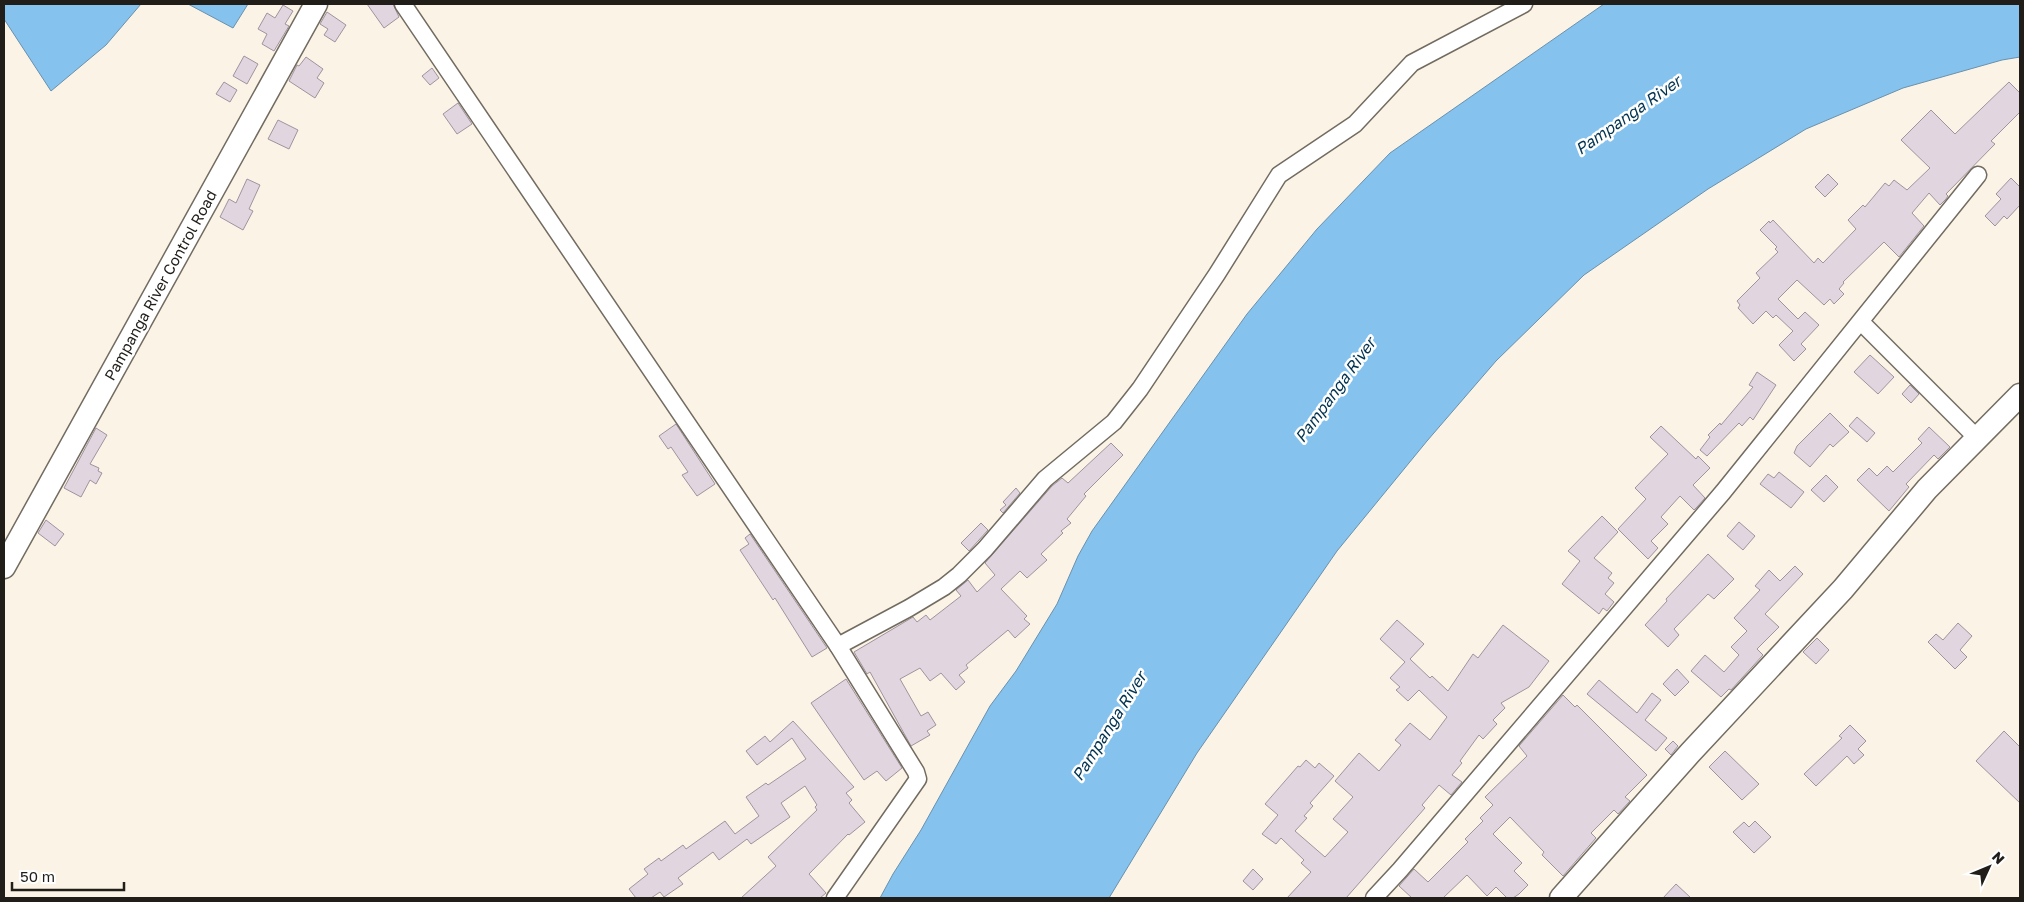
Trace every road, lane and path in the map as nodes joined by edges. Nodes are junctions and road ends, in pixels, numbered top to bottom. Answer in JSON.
{"nodes":[{"id":1,"x":316,"y":4,"type":"edge"},
{"id":2,"x":403,"y":4,"type":"edge"},
{"id":3,"x":1524,"y":4,"type":"edge"},
{"id":4,"x":1978,"y":175,"type":"dead end"},
{"id":5,"x":1861,"y":322,"type":"junction"},
{"id":6,"x":2020,"y":395,"type":"edge"},
{"id":7,"x":1977,"y":438,"type":"junction"},
{"id":8,"x":4,"y":567,"type":"edge"},
{"id":9,"x":838,"y":646,"type":"junction"},
{"id":10,"x":835,"y":898,"type":"edge"},
{"id":11,"x":1374,"y":898,"type":"edge"},
{"id":12,"x":1561,"y":898,"type":"edge"}],
"edges":[{"from":1,"to":8,"type":"street","name":"Pampanga River Control Road"},
{"from":2,"to":9,"type":"street"},
{"from":3,"to":9,"type":"street"},
{"from":4,"to":5,"type":"street"},
{"from":5,"to":7,"type":"street"},
{"from":5,"to":11,"type":"street"},
{"from":6,"to":7,"type":"street"},
{"from":7,"to":12,"type":"street"},
{"from":9,"to":10,"type":"street"}]}
